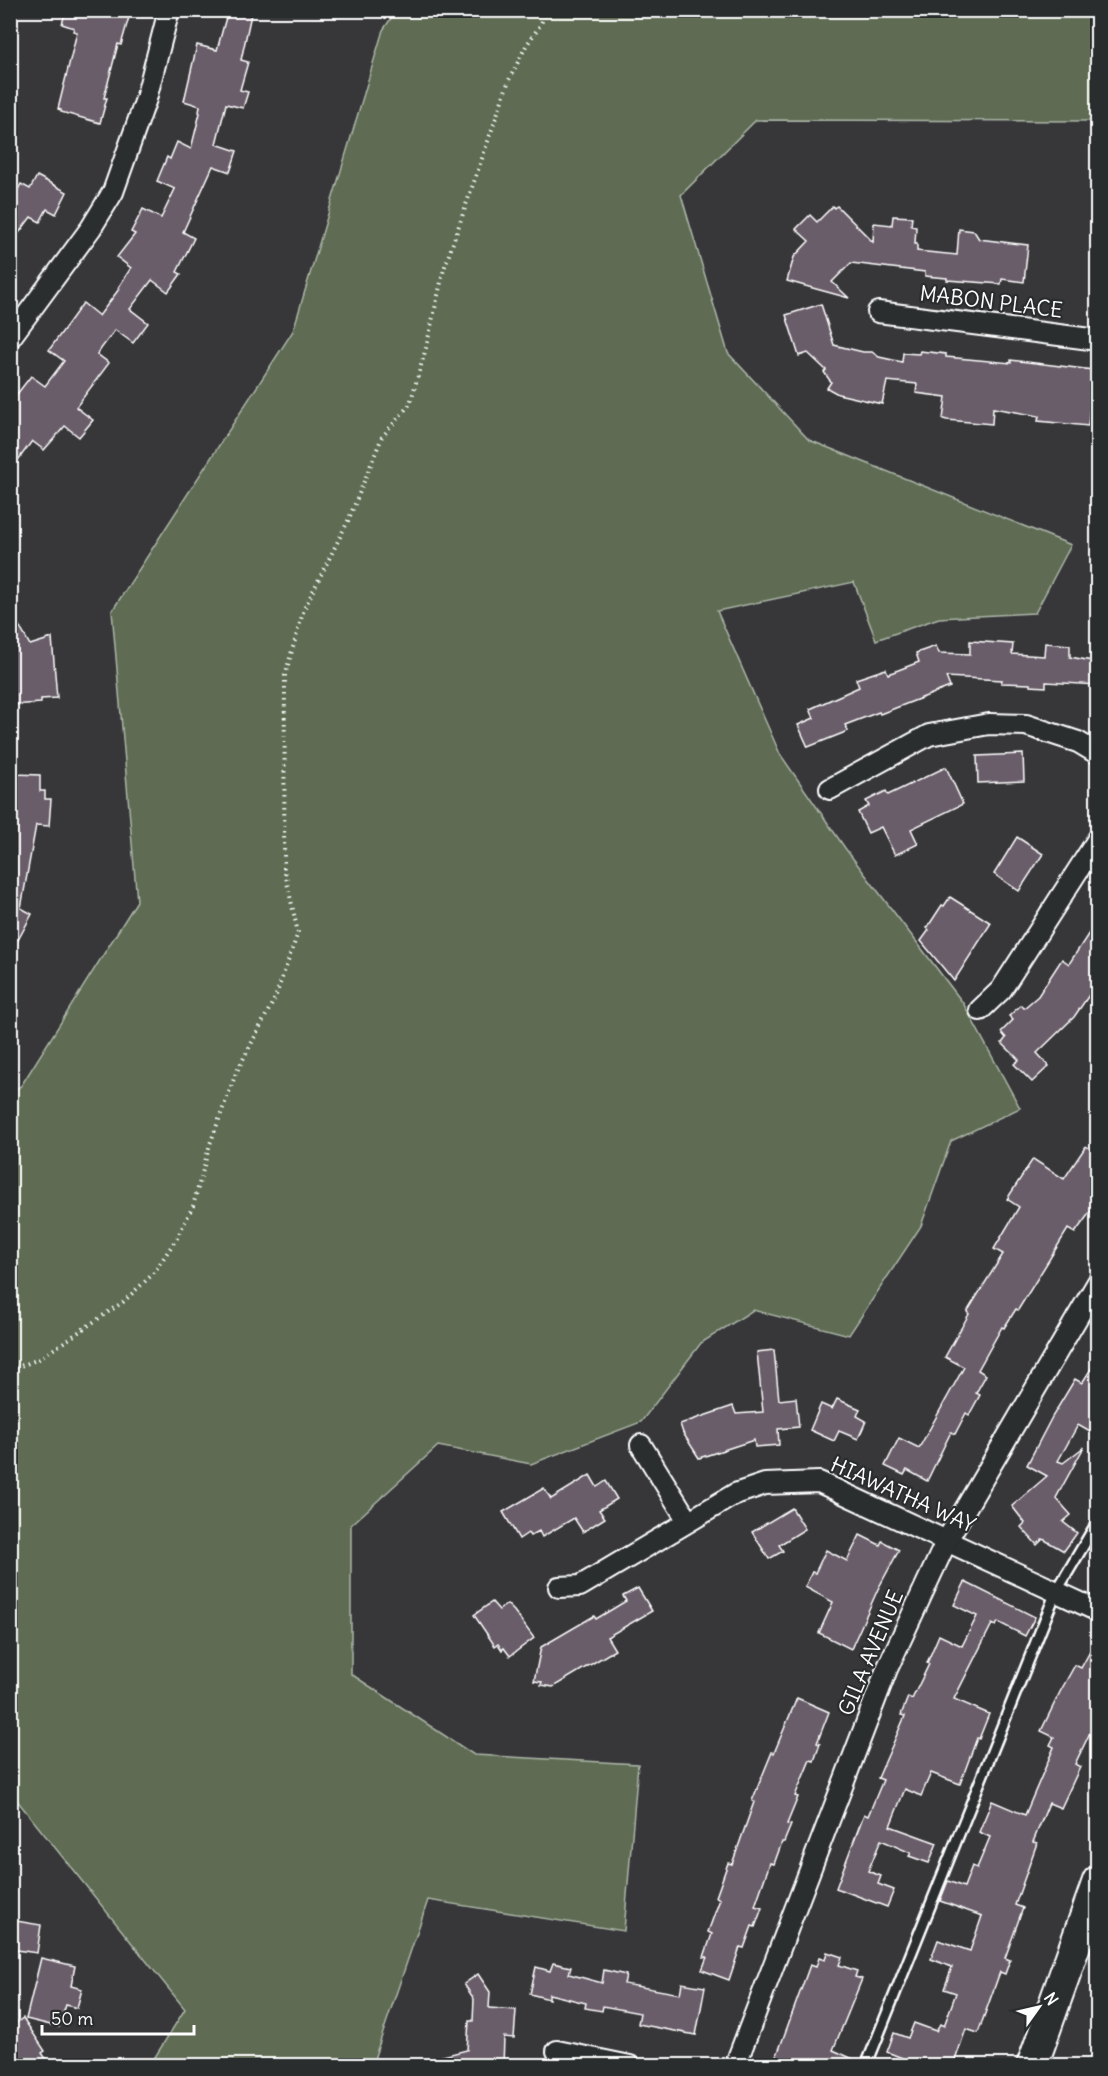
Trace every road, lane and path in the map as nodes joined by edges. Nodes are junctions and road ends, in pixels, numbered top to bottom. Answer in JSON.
{"nodes":[{"id":1,"x":169,"y":10,"type":"edge"},
{"id":2,"x":546,"y":10,"type":"edge"},
{"id":3,"x":878,"y":312,"type":"dead end"},
{"id":4,"x":10,"y":338,"type":"edge"},
{"id":5,"x":1098,"y":340,"type":"edge"},
{"id":6,"x":1098,"y":754,"type":"edge"},
{"id":7,"x":830,"y":789,"type":"dead end"},
{"id":8,"x":1098,"y":839,"type":"edge"},
{"id":9,"x":980,"y":1010,"type":"dead end"},
{"id":10,"x":1098,"y":1282,"type":"edge"},
{"id":11,"x":10,"y":1370,"type":"edge"},
{"id":12,"x":641,"y":1445,"type":"dead end"},
{"id":13,"x":688,"y":1521,"type":"junction"},
{"id":14,"x":1098,"y":1521,"type":"edge"},
{"id":15,"x":947,"y":1540,"type":"junction"},
{"id":16,"x":559,"y":1587,"type":"dead end"},
{"id":17,"x":1056,"y":1592,"type":"junction"},
{"id":18,"x":1098,"y":1611,"type":"edge"},
{"id":19,"x":1098,"y":1881,"type":"edge"},
{"id":20,"x":557,"y":2051,"type":"dead end"},
{"id":21,"x":630,"y":2066,"type":"edge"},
{"id":22,"x":735,"y":2066,"type":"edge"},
{"id":23,"x":866,"y":2066,"type":"edge"},
{"id":24,"x":1032,"y":2066,"type":"edge"}],
"edges":[{"from":1,"to":4,"type":"street"},
{"from":2,"to":11,"type":"path"},
{"from":3,"to":5,"type":"street","name":"MABON PLACE"},
{"from":6,"to":7,"type":"street"},
{"from":8,"to":9,"type":"street"},
{"from":10,"to":15,"type":"street","name":"GILA AVENUE"},
{"from":12,"to":13,"type":"street"},
{"from":13,"to":15,"type":"street","name":"HIAWATHA WAY"},
{"from":13,"to":16,"type":"street","name":"HIAWATHA WAY"},
{"from":14,"to":17,"type":"lane"},
{"from":15,"to":17,"type":"street","name":"HIAWATHA WAY"},
{"from":15,"to":22,"type":"street","name":"GILA AVENUE"},
{"from":17,"to":18,"type":"street","name":"HIAWATHA WAY"},
{"from":17,"to":23,"type":"lane"},
{"from":19,"to":24,"type":"main road"},
{"from":20,"to":21,"type":"street"}]}
